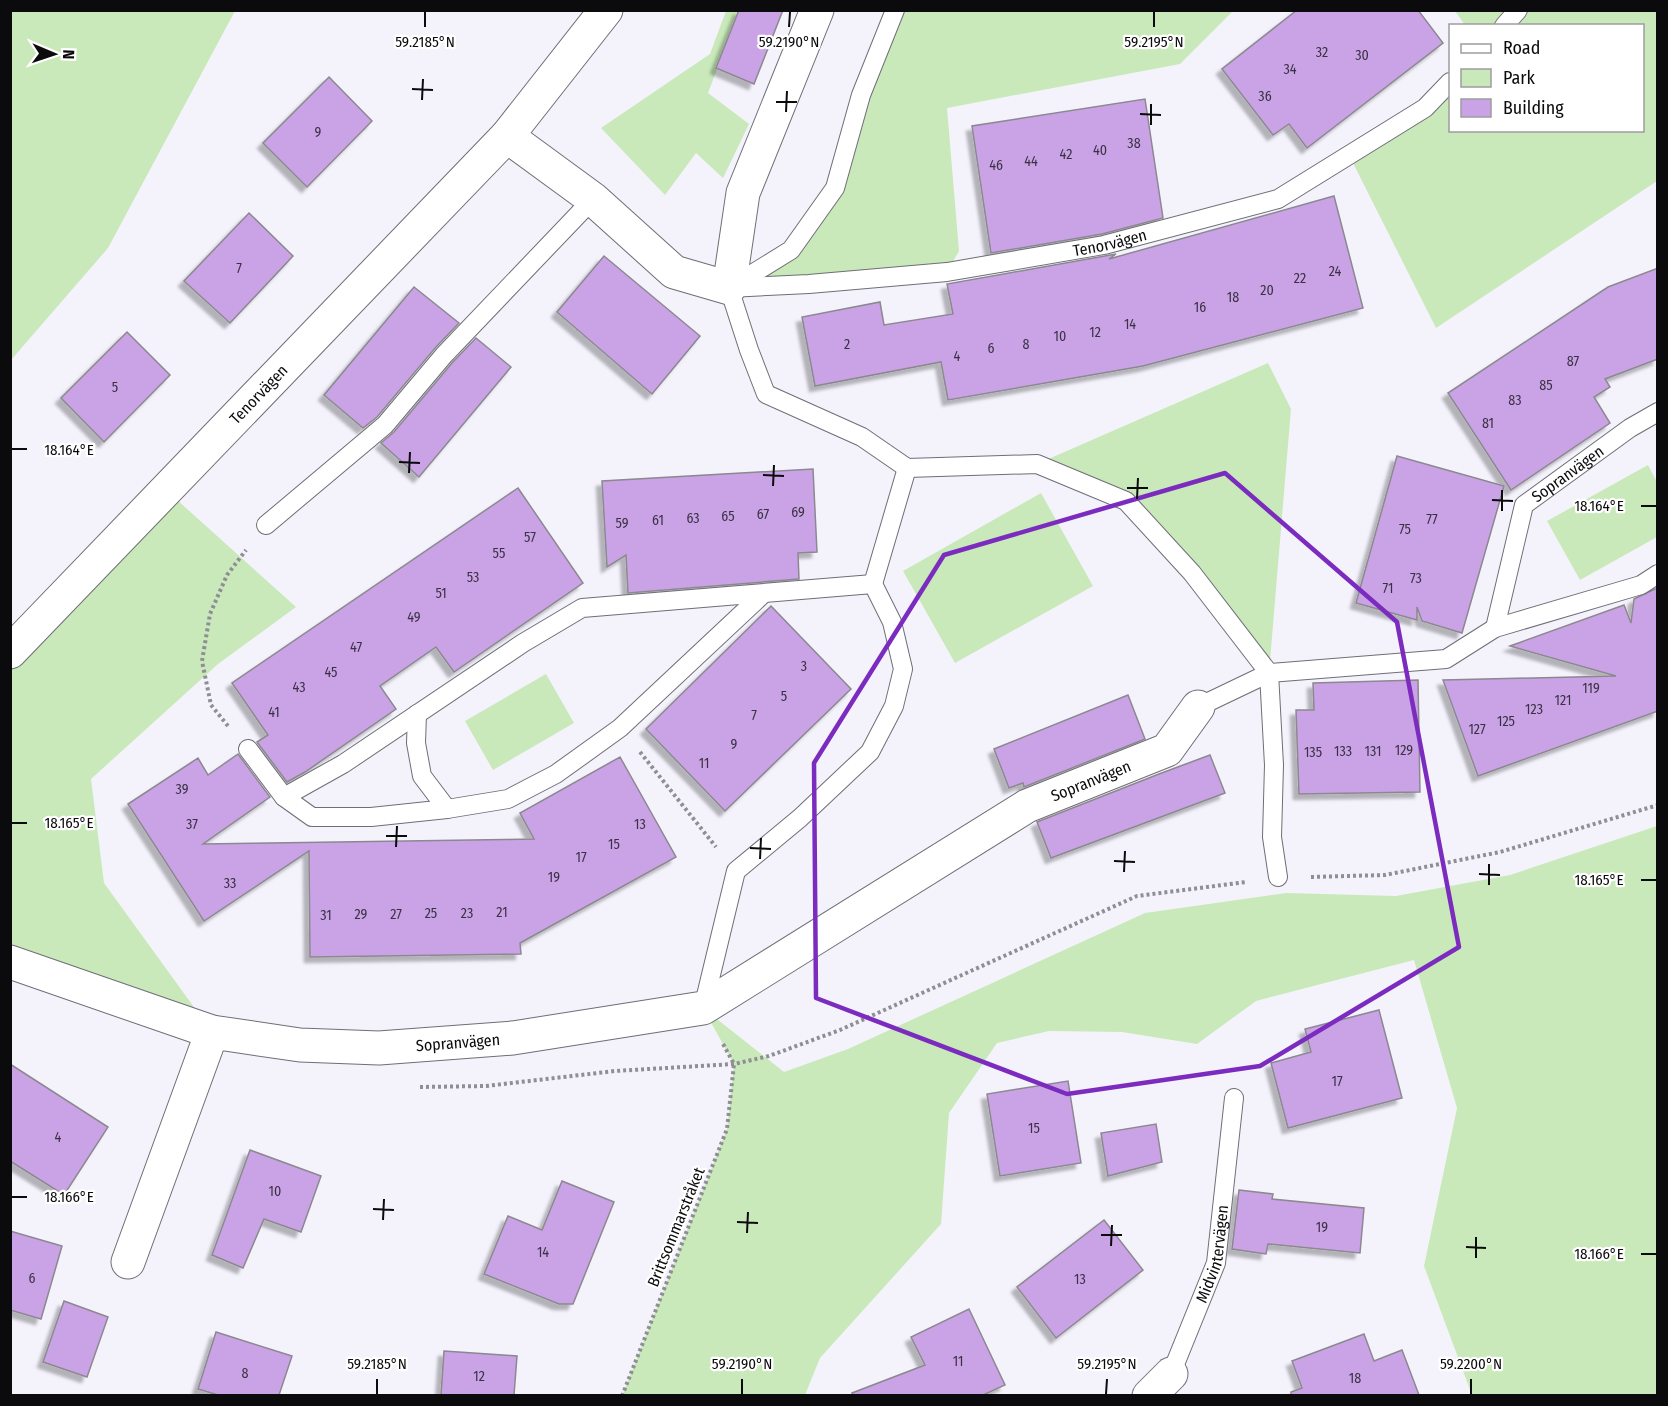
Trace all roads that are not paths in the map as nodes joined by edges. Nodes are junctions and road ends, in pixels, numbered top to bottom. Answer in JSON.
{"nodes":[{"id":1,"x":606,"y":10,"type":"edge"},
{"id":2,"x":818,"y":10,"type":"edge"},
{"id":3,"x":895,"y":10,"type":"edge"},
{"id":4,"x":1518,"y":10,"type":"edge"},
{"id":5,"x":1506,"y":24,"type":"edge"},
{"id":6,"x":1449,"y":83,"type":"edge"},
{"id":7,"x":507,"y":136,"type":"junction"},
{"id":8,"x":593,"y":200,"type":"junction"},
{"id":9,"x":729,"y":288,"type":"junction"},
{"id":10,"x":1658,"y":412,"type":"edge"},
{"id":11,"x":907,"y":468,"type":"junction"},
{"id":12,"x":266,"y":525,"type":"road end"},
{"id":13,"x":1658,"y":574,"type":"edge"},
{"id":14,"x":873,"y":584,"type":"junction"},
{"id":15,"x":763,"y":594,"type":"junction"},
{"id":16,"x":1496,"y":628,"type":"junction"},
{"id":17,"x":10,"y":652,"type":"edge"},
{"id":18,"x":1269,"y":673,"type":"junction"},
{"id":19,"x":1198,"y":707,"type":"joint"},
{"id":20,"x":417,"y":714,"type":"junction"},
{"id":21,"x":248,"y":749,"type":"road end"},
{"id":22,"x":284,"y":797,"type":"junction"},
{"id":23,"x":447,"y":809,"type":"junction"},
{"id":24,"x":1278,"y":877,"type":"road end"},
{"id":25,"x":10,"y":962,"type":"edge"},
{"id":26,"x":702,"y":1008,"type":"junction"},
{"id":27,"x":212,"y":1032,"type":"junction"},
{"id":28,"x":1234,"y":1098,"type":"dead end"},
{"id":29,"x":128,"y":1262,"type":"dead end"},
{"id":30,"x":1160,"y":1385,"type":"edge"}],
"edges":[{"from":1,"to":7,"type":"street","name":"Tenorvägen"},
{"from":2,"to":9,"type":"street"},
{"from":3,"to":9,"type":"lane"},
{"from":4,"to":5,"type":"lane"},
{"from":6,"to":9,"type":"lane","name":"Tenorvägen"},
{"from":7,"to":8,"type":"street","name":"Tenorvägen"},
{"from":7,"to":17,"type":"street","name":"Tenorvägen"},
{"from":8,"to":9,"type":"street","name":"Tenorvägen"},
{"from":8,"to":12,"type":"lane"},
{"from":9,"to":11,"type":"lane"},
{"from":10,"to":16,"type":"lane","name":"Sopranvägen"},
{"from":11,"to":14,"type":"lane"},
{"from":11,"to":18,"type":"lane"},
{"from":13,"to":16,"type":"lane","name":"Sopranvägen"},
{"from":14,"to":15,"type":"lane"},
{"from":14,"to":26,"type":"lane"},
{"from":15,"to":20,"type":"lane"},
{"from":15,"to":23,"type":"lane"},
{"from":16,"to":18,"type":"lane","name":"Sopranvägen"},
{"from":18,"to":19,"type":"lane","name":"Sopranvägen"},
{"from":18,"to":24,"type":"lane"},
{"from":19,"to":26,"type":"street","name":"Sopranvägen"},
{"from":20,"to":22,"type":"lane"},
{"from":20,"to":23,"type":"lane"},
{"from":21,"to":22,"type":"lane"},
{"from":22,"to":23,"type":"lane"},
{"from":25,"to":27,"type":"street","name":"Sopranvägen"},
{"from":26,"to":27,"type":"street","name":"Sopranvägen"},
{"from":27,"to":29,"type":"street"},
{"from":28,"to":30,"type":"lane","name":"Midvintervägen"}]}
